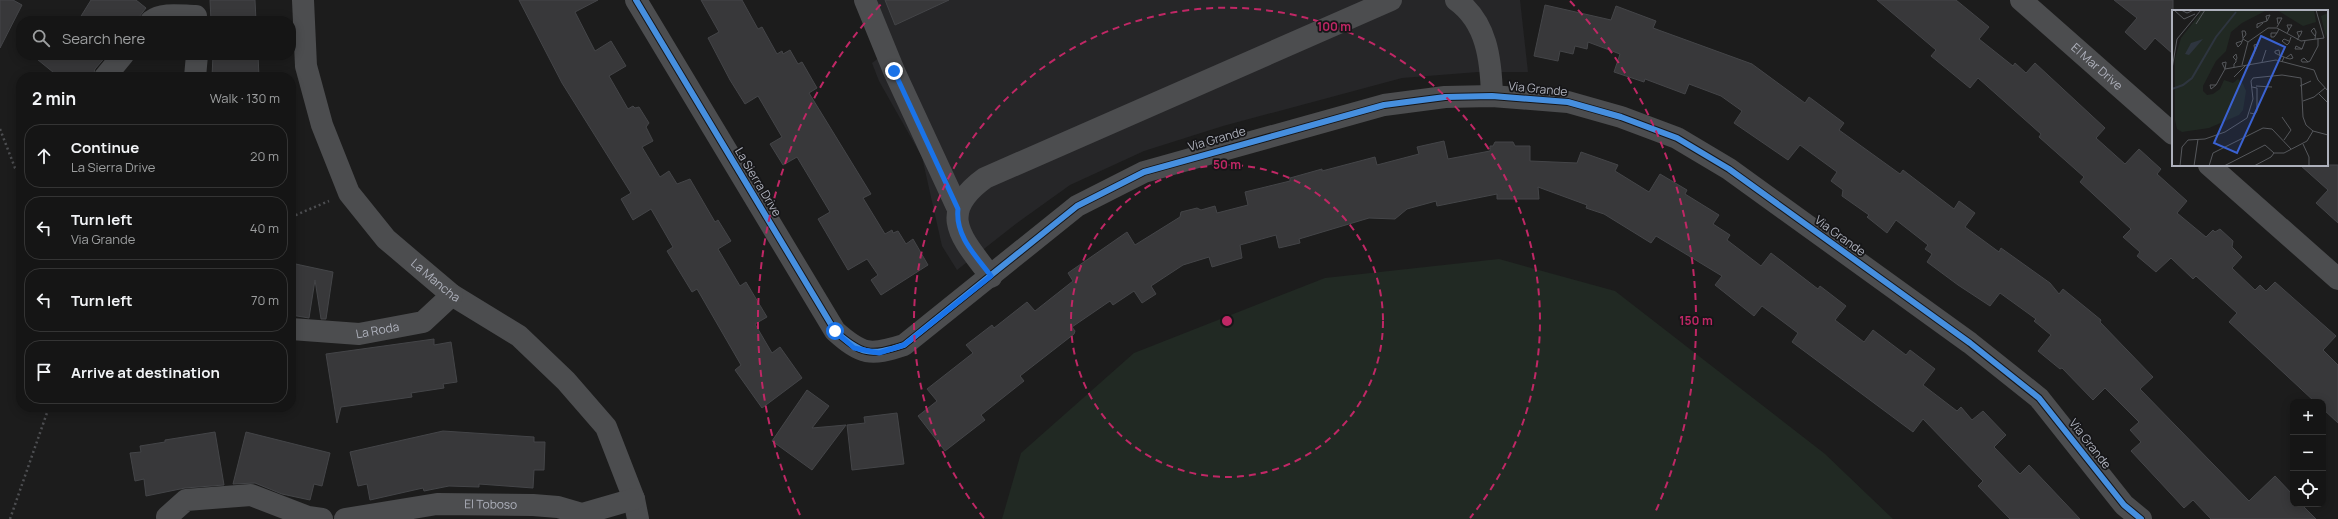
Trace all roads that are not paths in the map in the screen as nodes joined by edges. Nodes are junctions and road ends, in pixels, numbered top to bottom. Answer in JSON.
{"nodes":[{"id":1,"x":302,"y":0,"type":"edge"},
{"id":2,"x":636,"y":0,"type":"edge"},
{"id":3,"x":864,"y":0,"type":"edge"},
{"id":4,"x":1391,"y":0,"type":"edge"},
{"id":5,"x":1456,"y":0,"type":"edge"},
{"id":6,"x":2021,"y":0,"type":"edge"},
{"id":7,"x":196,"y":12,"type":"edge"},
{"id":8,"x":168,"y":16,"type":"edge"},
{"id":9,"x":119,"y":60,"type":"edge"},
{"id":10,"x":197,"y":60,"type":"edge"},
{"id":11,"x":109,"y":72,"type":"edge"},
{"id":12,"x":195,"y":72,"type":"edge"},
{"id":13,"x":1492,"y":96,"type":"junction"},
{"id":14,"x":2172,"y":133,"type":"edge"},
{"id":15,"x":2210,"y":166,"type":"edge"},
{"id":16,"x":958,"y":209,"type":"junction"},
{"id":17,"x":991,"y":276,"type":"junction"},
{"id":18,"x":2338,"y":279,"type":"edge"},
{"id":19,"x":452,"y":295,"type":"junction"},
{"id":20,"x":296,"y":329,"type":"edge"},
{"id":21,"x":879,"y":353,"type":"joint"},
{"id":22,"x":636,"y":509,"type":"edge"},
{"id":23,"x":531,"y":512,"type":"edge"},
{"id":24,"x":400,"y":515,"type":"edge"},
{"id":25,"x":312,"y":518,"type":"edge"},
{"id":26,"x":168,"y":519,"type":"edge"},
{"id":27,"x":345,"y":519,"type":"edge"},
{"id":28,"x":2141,"y":519,"type":"edge"}],
"edges":[{"from":1,"to":19,"type":"street","name":"La Mancha"},
{"from":2,"to":21,"type":"street","name":"La Sierra Drive"},
{"from":3,"to":16,"type":"street"},
{"from":4,"to":16,"type":"street"},
{"from":5,"to":13,"type":"street"},
{"from":6,"to":14,"type":"street","name":"El Mar Drive"},
{"from":7,"to":8,"type":"street"},
{"from":9,"to":11,"type":"street"},
{"from":10,"to":12,"type":"street"},
{"from":13,"to":17,"type":"street","name":"Via Grande"},
{"from":13,"to":28,"type":"street","name":"Via Grande"},
{"from":15,"to":18,"type":"street"},
{"from":16,"to":17,"type":"street"},
{"from":17,"to":21,"type":"street","name":"Via Grande"},
{"from":19,"to":20,"type":"street","name":"La Roda"},
{"from":19,"to":22,"type":"street","name":"La Mancha"},
{"from":22,"to":23,"type":"street","name":"El Toboso"},
{"from":23,"to":24,"type":"street","name":"El Toboso"},
{"from":24,"to":27,"type":"street","name":"El Toboso"},
{"from":25,"to":26,"type":"street"}]}
